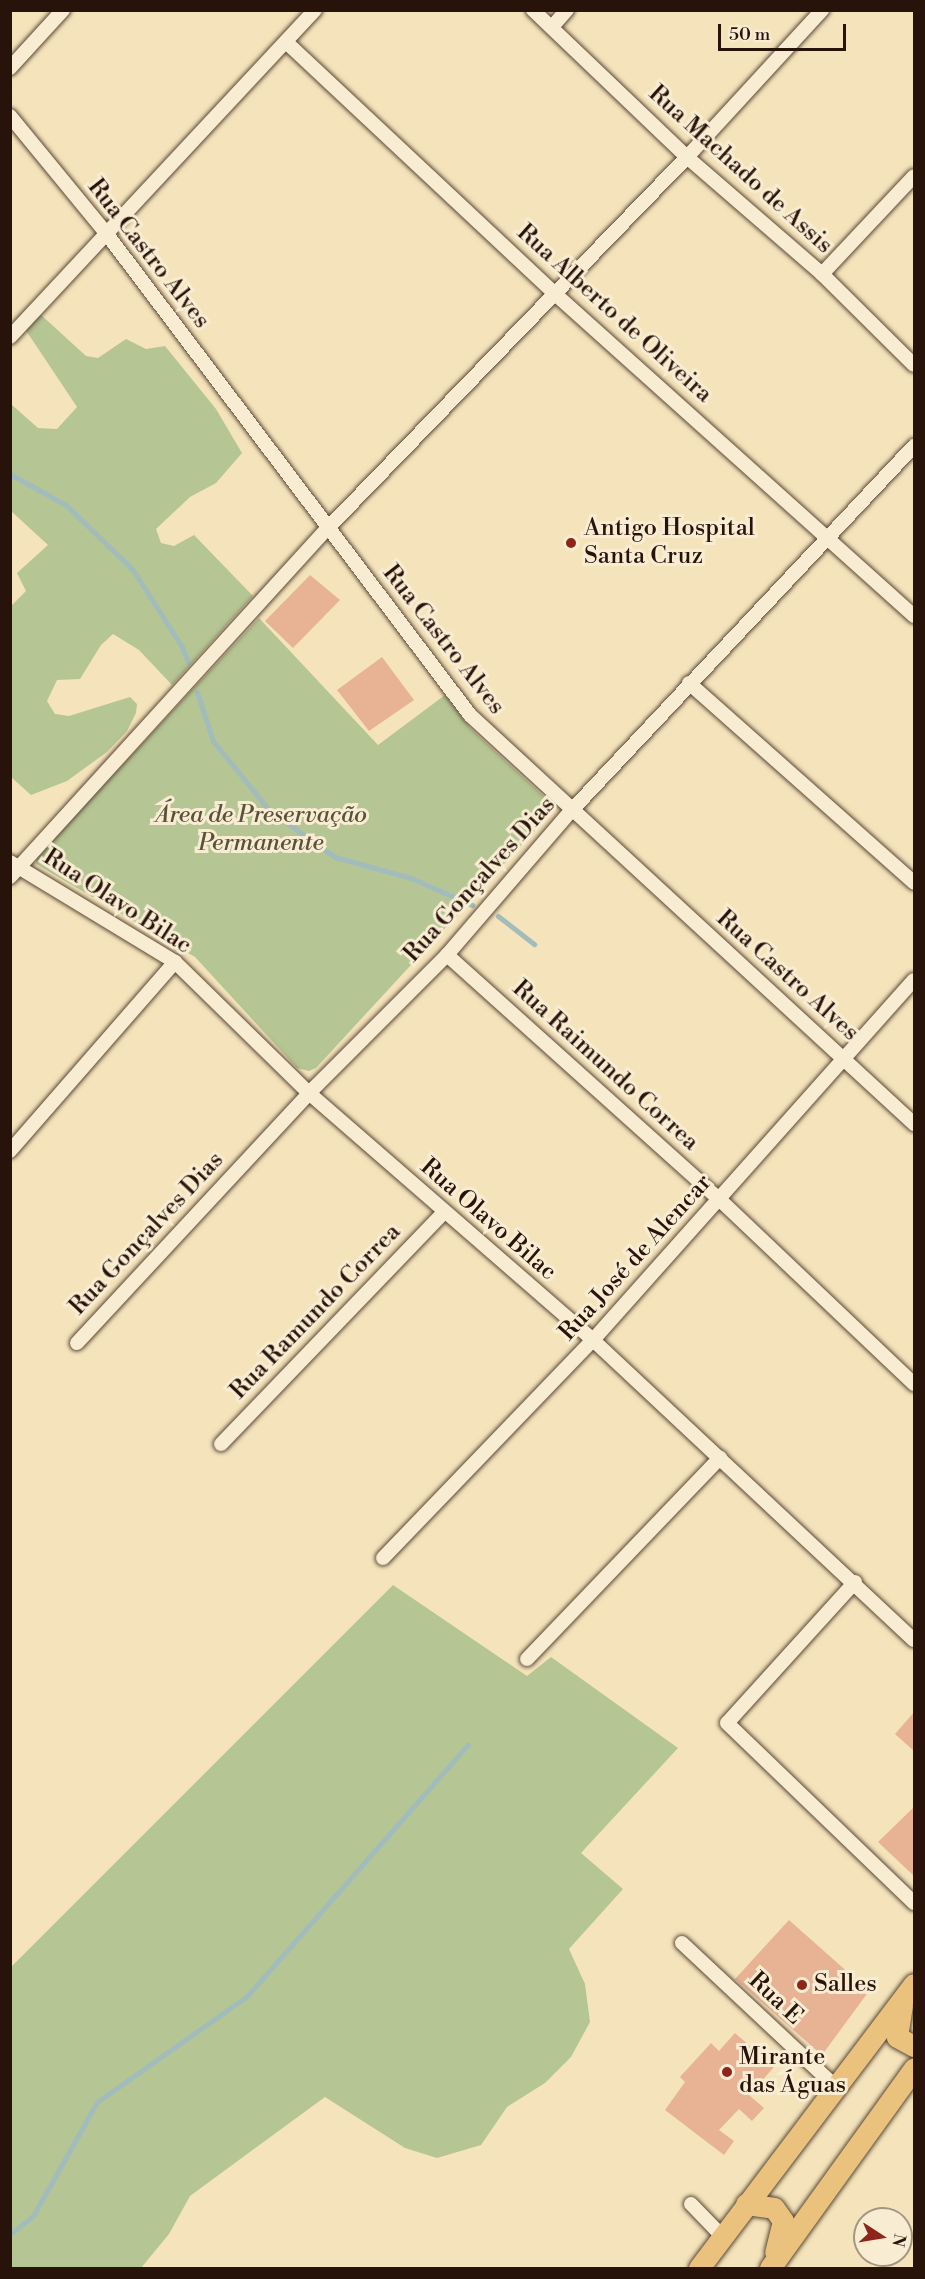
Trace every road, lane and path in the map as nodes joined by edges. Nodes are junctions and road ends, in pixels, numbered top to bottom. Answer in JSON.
{"nodes":[{"id":1,"x":63,"y":10,"type":"edge"},
{"id":2,"x":315,"y":10,"type":"edge"},
{"id":3,"x":533,"y":10,"type":"edge"},
{"id":4,"x":567,"y":10,"type":"edge"},
{"id":5,"x":822,"y":10,"type":"edge"},
{"id":6,"x":552,"y":27,"type":"junction"},
{"id":7,"x":286,"y":42,"type":"junction"},
{"id":8,"x":10,"y":68,"type":"edge"},
{"id":9,"x":10,"y":116,"type":"edge"},
{"id":10,"x":687,"y":157,"type":"junction"},
{"id":11,"x":915,"y":176,"type":"edge"},
{"id":12,"x":106,"y":233,"type":"junction"},
{"id":13,"x":822,"y":274,"type":"junction"},
{"id":14,"x":554,"y":292,"type":"junction"},
{"id":15,"x":10,"y":337,"type":"edge"},
{"id":16,"x":915,"y":365,"type":"edge"},
{"id":17,"x":915,"y":446,"type":"edge"},
{"id":18,"x":328,"y":528,"type":"junction"},
{"id":19,"x":826,"y":536,"type":"junction"},
{"id":20,"x":915,"y":616,"type":"edge"},
{"id":21,"x":689,"y":683,"type":"junction"},
{"id":22,"x":571,"y":811,"type":"junction"},
{"id":23,"x":14,"y":868,"type":"edge"},
{"id":24,"x":915,"y":883,"type":"edge"},
{"id":25,"x":447,"y":955,"type":"junction"},
{"id":26,"x":175,"y":962,"type":"junction"},
{"id":27,"x":915,"y":980,"type":"edge"},
{"id":28,"x":845,"y":1058,"type":"junction"},
{"id":29,"x":309,"y":1093,"type":"junction"},
{"id":30,"x":915,"y":1124,"type":"edge"},
{"id":31,"x":10,"y":1151,"type":"edge"},
{"id":32,"x":719,"y":1199,"type":"junction"},
{"id":33,"x":444,"y":1212,"type":"junction"},
{"id":34,"x":592,"y":1340,"type":"junction"},
{"id":35,"x":77,"y":1343,"type":"dead end"},
{"id":36,"x":915,"y":1384,"type":"edge"},
{"id":37,"x":221,"y":1444,"type":"dead end"},
{"id":38,"x":720,"y":1458,"type":"junction"},
{"id":39,"x":383,"y":1558,"type":"dead end"},
{"id":40,"x":855,"y":1582,"type":"junction"},
{"id":41,"x":915,"y":1640,"type":"edge"},
{"id":42,"x":527,"y":1659,"type":"dead end"},
{"id":43,"x":915,"y":1903,"type":"edge"},
{"id":44,"x":682,"y":1943,"type":"dead end"},
{"id":45,"x":910,"y":1990,"type":"edge"},
{"id":46,"x":915,"y":2046,"type":"edge"},
{"id":47,"x":915,"y":2068,"type":"edge"},
{"id":48,"x":837,"y":2088,"type":"junction"},
{"id":49,"x":691,"y":2204,"type":"dead end"},
{"id":50,"x":746,"y":2204,"type":"junction"},
{"id":51,"x":722,"y":2236,"type":"junction"},
{"id":52,"x":699,"y":2268,"type":"edge"},
{"id":53,"x":769,"y":2268,"type":"edge"}],
"edges":[{"from":1,"to":8,"type":"street"},
{"from":2,"to":7,"type":"street"},
{"from":3,"to":6,"type":"street","name":"Rua Machado de Assis"},
{"from":4,"to":6,"type":"street"},
{"from":5,"to":10,"type":"street"},
{"from":6,"to":10,"type":"street","name":"Rua Machado de Assis"},
{"from":7,"to":12,"type":"street"},
{"from":7,"to":14,"type":"street","name":"Rua Alberto de Oliveira"},
{"from":9,"to":12,"type":"street","name":"Rua Castro Alves"},
{"from":10,"to":13,"type":"street","name":"Rua Machado de Assis"},
{"from":10,"to":14,"type":"street"},
{"from":11,"to":13,"type":"street"},
{"from":12,"to":15,"type":"street"},
{"from":12,"to":18,"type":"street","name":"Rua Castro Alves"},
{"from":13,"to":16,"type":"street","name":"Rua Machado de Assis"},
{"from":14,"to":18,"type":"street"},
{"from":14,"to":19,"type":"street","name":"Rua Alberto de Oliveira"},
{"from":17,"to":19,"type":"street","name":"Rua Gonçalves Dias"},
{"from":18,"to":22,"type":"street","name":"Rua Castro Alves"},
{"from":18,"to":23,"type":"street"},
{"from":19,"to":20,"type":"street","name":"Rua Alberto de Oliveira"},
{"from":19,"to":21,"type":"street","name":"Rua Gonçalves Dias"},
{"from":21,"to":22,"type":"street","name":"Rua Gonçalves Dias"},
{"from":21,"to":24,"type":"street"},
{"from":22,"to":25,"type":"street","name":"Rua Gonçalves Dias"},
{"from":22,"to":28,"type":"street","name":"Rua Castro Alves"},
{"from":23,"to":26,"type":"street","name":"Rua Olavo Bilac"},
{"from":25,"to":29,"type":"street","name":"Rua Gonçalves Dias"},
{"from":25,"to":32,"type":"street","name":"Rua Raimundo Correa"},
{"from":26,"to":29,"type":"street","name":"Rua Olavo Bilac"},
{"from":26,"to":31,"type":"street"},
{"from":27,"to":28,"type":"street","name":"Rua José de Alencar"},
{"from":28,"to":30,"type":"street","name":"Rua Castro Alves"},
{"from":28,"to":32,"type":"street","name":"Rua José de Alencar"},
{"from":29,"to":33,"type":"street","name":"Rua Olavo Bilac"},
{"from":29,"to":35,"type":"street","name":"Rua Gonçalves Dias"},
{"from":32,"to":34,"type":"street","name":"Rua José de Alencar"},
{"from":32,"to":36,"type":"street","name":"Rua Raimundo Correa"},
{"from":33,"to":34,"type":"street","name":"Rua Olavo Bilac"},
{"from":33,"to":37,"type":"street","name":"Rua Ramundo Correa"},
{"from":34,"to":38,"type":"street","name":"Rua Olavo Bilac"},
{"from":34,"to":39,"type":"street","name":"Rua José de Alencar"},
{"from":38,"to":40,"type":"street","name":"Rua Olavo Bilac"},
{"from":38,"to":42,"type":"street"},
{"from":40,"to":41,"type":"street","name":"Rua Olavo Bilac"},
{"from":40,"to":43,"type":"street"},
{"from":44,"to":48,"type":"street","name":"Rua E"},
{"from":45,"to":46,"type":"main road"},
{"from":45,"to":48,"type":"main road"},
{"from":47,"to":53,"type":"main road"},
{"from":48,"to":50,"type":"main road"},
{"from":49,"to":51,"type":"street"},
{"from":50,"to":51,"type":"main road"},
{"from":50,"to":53,"type":"main road"},
{"from":51,"to":52,"type":"main road"}]}
